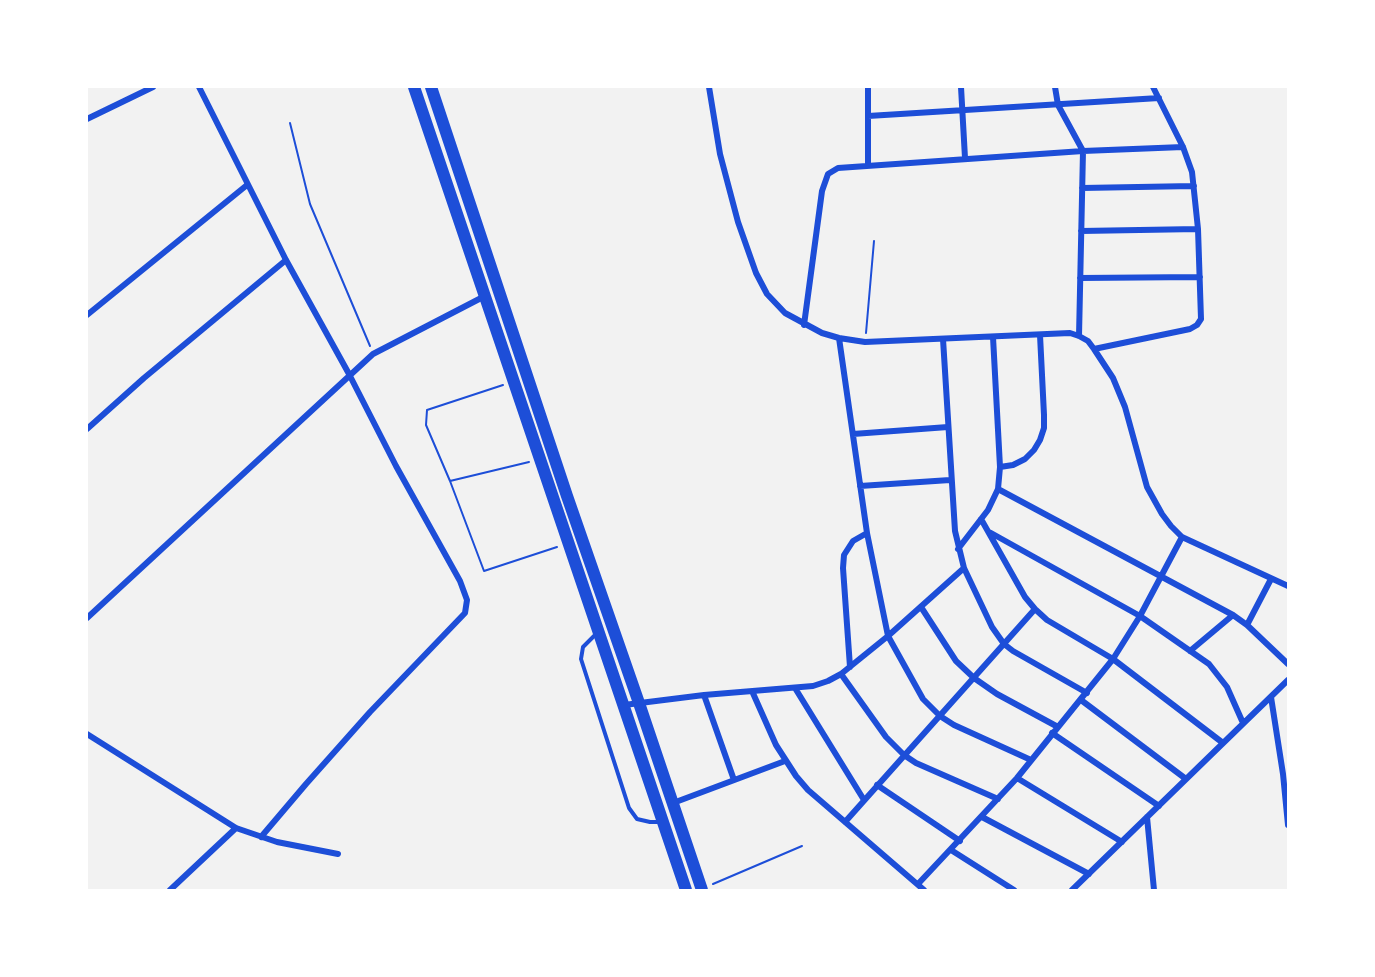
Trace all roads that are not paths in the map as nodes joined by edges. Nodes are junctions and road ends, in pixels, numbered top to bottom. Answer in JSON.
{"nodes":[{"id":1,"x":153,"y":87,"type":"edge"},
{"id":2,"x":199,"y":87,"type":"edge"},
{"id":3,"x":414,"y":87,"type":"edge"},
{"id":4,"x":431,"y":87,"type":"edge"},
{"id":5,"x":709,"y":87,"type":"edge"},
{"id":6,"x":868,"y":87,"type":"edge"},
{"id":7,"x":961,"y":87,"type":"edge"},
{"id":8,"x":1055,"y":87,"type":"edge"},
{"id":9,"x":1154,"y":87,"type":"edge"},
{"id":10,"x":1159,"y":98,"type":"junction"},
{"id":11,"x":1058,"y":105,"type":"junction"},
{"id":12,"x":962,"y":111,"type":"junction"},
{"id":13,"x":868,"y":116,"type":"junction"},
{"id":14,"x":87,"y":119,"type":"edge"},
{"id":15,"x":1184,"y":147,"type":"junction"},
{"id":16,"x":1083,"y":151,"type":"junction"},
{"id":17,"x":965,"y":158,"type":"junction"},
{"id":18,"x":868,"y":164,"type":"junction"},
{"id":19,"x":247,"y":185,"type":"junction"},
{"id":20,"x":1194,"y":186,"type":"junction"},
{"id":21,"x":1082,"y":188,"type":"junction"},
{"id":22,"x":1198,"y":229,"type":"junction"},
{"id":23,"x":1081,"y":231,"type":"junction"},
{"id":24,"x":286,"y":260,"type":"junction"},
{"id":25,"x":1200,"y":277,"type":"junction"},
{"id":26,"x":1080,"y":278,"type":"junction"},
{"id":27,"x":485,"y":296,"type":"junction"},
{"id":28,"x":87,"y":315,"type":"edge"},
{"id":29,"x":804,"y":325,"type":"junction"},
{"id":30,"x":1040,"y":335,"type":"junction"},
{"id":31,"x":1079,"y":336,"type":"junction"},
{"id":32,"x":993,"y":337,"type":"junction"},
{"id":33,"x":839,"y":338,"type":"junction"},
{"id":34,"x":943,"y":339,"type":"junction"},
{"id":35,"x":1094,"y":349,"type":"junction"},
{"id":36,"x":350,"y":374,"type":"junction"},
{"id":37,"x":948,"y":427,"type":"junction"},
{"id":38,"x":87,"y":429,"type":"edge"},
{"id":39,"x":853,"y":434,"type":"junction"},
{"id":40,"x":1000,"y":467,"type":"junction"},
{"id":41,"x":950,"y":480,"type":"junction"},
{"id":42,"x":860,"y":486,"type":"junction"},
{"id":43,"x":998,"y":489,"type":"junction"},
{"id":44,"x":567,"y":496,"type":"junction"},
{"id":45,"x":553,"y":500,"type":"junction"},
{"id":46,"x":981,"y":519,"type":"junction"},
{"id":47,"x":990,"y":532,"type":"junction"},
{"id":48,"x":867,"y":533,"type":"junction"},
{"id":49,"x":1182,"y":537,"type":"junction"},
{"id":50,"x":958,"y":549,"type":"junction"},
{"id":51,"x":964,"y":568,"type":"junction"},
{"id":52,"x":1160,"y":577,"type":"junction"},
{"id":53,"x":1271,"y":579,"type":"junction"},
{"id":54,"x":1288,"y":586,"type":"edge"},
{"id":55,"x":921,"y":607,"type":"junction"},
{"id":56,"x":1035,"y":609,"type":"junction"},
{"id":57,"x":1233,"y":615,"type":"junction"},
{"id":58,"x":1140,"y":616,"type":"junction"},
{"id":59,"x":87,"y":618,"type":"edge"},
{"id":60,"x":1247,"y":625,"type":"junction"},
{"id":61,"x":598,"y":631,"type":"junction"},
{"id":62,"x":888,"y":636,"type":"junction"},
{"id":63,"x":1004,"y":644,"type":"junction"},
{"id":64,"x":1190,"y":651,"type":"junction"},
{"id":65,"x":1113,"y":659,"type":"junction"},
{"id":66,"x":1288,"y":664,"type":"edge"},
{"id":67,"x":850,"y":667,"type":"junction"},
{"id":68,"x":842,"y":674,"type":"junction"},
{"id":69,"x":974,"y":678,"type":"junction"},
{"id":70,"x":1288,"y":680,"type":"edge"},
{"id":71,"x":795,"y":688,"type":"junction"},
{"id":72,"x":752,"y":691,"type":"junction"},
{"id":73,"x":1087,"y":693,"type":"junction"},
{"id":74,"x":704,"y":695,"type":"junction"},
{"id":75,"x":1270,"y":697,"type":"junction"},
{"id":76,"x":1081,"y":700,"type":"junction"},
{"id":77,"x":639,"y":703,"type":"junction"},
{"id":78,"x":623,"y":705,"type":"junction"},
{"id":79,"x":940,"y":716,"type":"junction"},
{"id":80,"x":1243,"y":723,"type":"junction"},
{"id":81,"x":1058,"y":727,"type":"junction"},
{"id":82,"x":1052,"y":733,"type":"junction"},
{"id":83,"x":87,"y":734,"type":"edge"},
{"id":84,"x":1223,"y":743,"type":"junction"},
{"id":85,"x":904,"y":755,"type":"junction"},
{"id":86,"x":785,"y":760,"type":"junction"},
{"id":87,"x":1031,"y":760,"type":"junction"},
{"id":88,"x":1017,"y":778,"type":"junction"},
{"id":89,"x":1186,"y":779,"type":"junction"},
{"id":90,"x":734,"y":780,"type":"junction"},
{"id":91,"x":877,"y":785,"type":"junction"},
{"id":92,"x":998,"y":799,"type":"junction"},
{"id":93,"x":864,"y":800,"type":"junction"},
{"id":94,"x":673,"y":803,"type":"junction"},
{"id":95,"x":1159,"y":806,"type":"junction"},
{"id":96,"x":982,"y":817,"type":"junction"},
{"id":97,"x":1147,"y":817,"type":"junction"},
{"id":98,"x":663,"y":822,"type":"junction"},
{"id":99,"x":844,"y":822,"type":"junction"},
{"id":100,"x":1288,"y":825,"type":"edge"},
{"id":101,"x":236,"y":828,"type":"junction"},
{"id":102,"x":261,"y":837,"type":"junction"},
{"id":103,"x":960,"y":841,"type":"junction"},
{"id":104,"x":1122,"y":842,"type":"junction"},
{"id":105,"x":951,"y":850,"type":"junction"},
{"id":106,"x":338,"y":854,"type":"dead end"},
{"id":107,"x":1089,"y":874,"type":"junction"},
{"id":108,"x":918,"y":884,"type":"junction"},
{"id":109,"x":684,"y":889,"type":"edge"},
{"id":110,"x":1075,"y":889,"type":"edge"},
{"id":111,"x":170,"y":890,"type":"edge"},
{"id":112,"x":702,"y":890,"type":"edge"},
{"id":113,"x":924,"y":890,"type":"edge"},
{"id":114,"x":1014,"y":890,"type":"edge"},
{"id":115,"x":1154,"y":890,"type":"edge"}],
"edges":[{"from":1,"to":14,"type":"street"},
{"from":2,"to":19,"type":"street"},
{"from":3,"to":27,"type":"highway"},
{"from":4,"to":44,"type":"highway"},
{"from":5,"to":29,"type":"street"},
{"from":6,"to":13,"type":"street"},
{"from":7,"to":12,"type":"street"},
{"from":8,"to":11,"type":"street"},
{"from":9,"to":10,"type":"street"},
{"from":10,"to":11,"type":"street"},
{"from":10,"to":15,"type":"street"},
{"from":11,"to":12,"type":"street"},
{"from":11,"to":16,"type":"street"},
{"from":12,"to":13,"type":"street"},
{"from":12,"to":17,"type":"street"},
{"from":13,"to":18,"type":"street"},
{"from":15,"to":16,"type":"street"},
{"from":15,"to":20,"type":"street"},
{"from":16,"to":17,"type":"street"},
{"from":16,"to":21,"type":"street"},
{"from":17,"to":18,"type":"street"},
{"from":18,"to":29,"type":"street"},
{"from":19,"to":24,"type":"street"},
{"from":19,"to":28,"type":"street"},
{"from":20,"to":21,"type":"street"},
{"from":20,"to":22,"type":"street"},
{"from":21,"to":23,"type":"street"},
{"from":22,"to":23,"type":"street"},
{"from":22,"to":25,"type":"street"},
{"from":23,"to":26,"type":"street"},
{"from":24,"to":36,"type":"street"},
{"from":24,"to":38,"type":"street"},
{"from":25,"to":26,"type":"street"},
{"from":25,"to":35,"type":"street"},
{"from":26,"to":31,"type":"street"},
{"from":27,"to":36,"type":"street"},
{"from":27,"to":45,"type":"highway"},
{"from":29,"to":33,"type":"street"},
{"from":30,"to":31,"type":"street"},
{"from":30,"to":32,"type":"street"},
{"from":30,"to":40,"type":"street"},
{"from":31,"to":35,"type":"street"},
{"from":32,"to":34,"type":"street"},
{"from":32,"to":40,"type":"street"},
{"from":33,"to":34,"type":"street"},
{"from":33,"to":39,"type":"street"},
{"from":34,"to":37,"type":"street"},
{"from":35,"to":49,"type":"street"},
{"from":36,"to":59,"type":"street"},
{"from":36,"to":102,"type":"street"},
{"from":37,"to":39,"type":"street"},
{"from":37,"to":41,"type":"street"},
{"from":39,"to":42,"type":"street"},
{"from":40,"to":43,"type":"street"},
{"from":41,"to":42,"type":"street"},
{"from":41,"to":50,"type":"street"},
{"from":42,"to":48,"type":"street"},
{"from":43,"to":46,"type":"street"},
{"from":43,"to":52,"type":"street"},
{"from":44,"to":45,"type":"highway"},
{"from":44,"to":77,"type":"highway"},
{"from":45,"to":61,"type":"highway"},
{"from":46,"to":47,"type":"street"},
{"from":46,"to":50,"type":"street"},
{"from":47,"to":56,"type":"street"},
{"from":47,"to":58,"type":"street"},
{"from":48,"to":62,"type":"street"},
{"from":48,"to":67,"type":"street"},
{"from":49,"to":52,"type":"street"},
{"from":49,"to":53,"type":"street"},
{"from":50,"to":51,"type":"street"},
{"from":51,"to":55,"type":"street"},
{"from":51,"to":63,"type":"street"},
{"from":52,"to":57,"type":"street"},
{"from":52,"to":58,"type":"street"},
{"from":53,"to":54,"type":"street"},
{"from":53,"to":60,"type":"street"},
{"from":55,"to":62,"type":"street"},
{"from":55,"to":69,"type":"street"},
{"from":56,"to":63,"type":"street"},
{"from":56,"to":65,"type":"street"},
{"from":57,"to":60,"type":"street"},
{"from":57,"to":64,"type":"street"},
{"from":58,"to":64,"type":"street"},
{"from":58,"to":65,"type":"street"},
{"from":60,"to":66,"type":"street"},
{"from":61,"to":78,"type":"highway"},
{"from":61,"to":98,"type":"lane"},
{"from":62,"to":67,"type":"street"},
{"from":62,"to":79,"type":"street"},
{"from":63,"to":69,"type":"street"},
{"from":63,"to":73,"type":"street"},
{"from":64,"to":80,"type":"street"},
{"from":65,"to":73,"type":"street"},
{"from":65,"to":84,"type":"street"},
{"from":67,"to":68,"type":"street"},
{"from":68,"to":71,"type":"street"},
{"from":68,"to":85,"type":"street"},
{"from":69,"to":79,"type":"street"},
{"from":69,"to":81,"type":"street"},
{"from":70,"to":75,"type":"street"},
{"from":71,"to":72,"type":"street"},
{"from":71,"to":93,"type":"street"},
{"from":72,"to":74,"type":"street"},
{"from":72,"to":86,"type":"street"},
{"from":73,"to":76,"type":"street"},
{"from":74,"to":77,"type":"street"},
{"from":74,"to":90,"type":"street"},
{"from":75,"to":80,"type":"street"},
{"from":75,"to":100,"type":"street"},
{"from":76,"to":81,"type":"street"},
{"from":76,"to":89,"type":"street"},
{"from":77,"to":78,"type":"street"},
{"from":77,"to":94,"type":"highway"},
{"from":78,"to":98,"type":"highway"},
{"from":79,"to":85,"type":"street"},
{"from":79,"to":87,"type":"street"},
{"from":80,"to":84,"type":"street"},
{"from":81,"to":82,"type":"street"},
{"from":82,"to":87,"type":"street"},
{"from":82,"to":95,"type":"street"},
{"from":83,"to":101,"type":"street"},
{"from":84,"to":89,"type":"street"},
{"from":85,"to":91,"type":"street"},
{"from":85,"to":92,"type":"street"},
{"from":86,"to":90,"type":"street"},
{"from":86,"to":99,"type":"street"},
{"from":87,"to":88,"type":"street"},
{"from":88,"to":92,"type":"street"},
{"from":88,"to":104,"type":"street"},
{"from":89,"to":95,"type":"street"},
{"from":90,"to":94,"type":"street"},
{"from":91,"to":93,"type":"street"},
{"from":91,"to":103,"type":"street"},
{"from":92,"to":96,"type":"street"},
{"from":93,"to":99,"type":"street"},
{"from":94,"to":112,"type":"highway"},
{"from":95,"to":97,"type":"street"},
{"from":96,"to":103,"type":"street"},
{"from":96,"to":107,"type":"street"},
{"from":97,"to":104,"type":"street"},
{"from":97,"to":115,"type":"street"},
{"from":98,"to":109,"type":"highway"},
{"from":99,"to":108,"type":"street"},
{"from":101,"to":102,"type":"street"},
{"from":101,"to":111,"type":"street"},
{"from":102,"to":106,"type":"street"},
{"from":103,"to":105,"type":"street"},
{"from":104,"to":107,"type":"street"},
{"from":105,"to":108,"type":"street"},
{"from":105,"to":114,"type":"street"},
{"from":107,"to":110,"type":"street"},
{"from":108,"to":113,"type":"street"}]}
